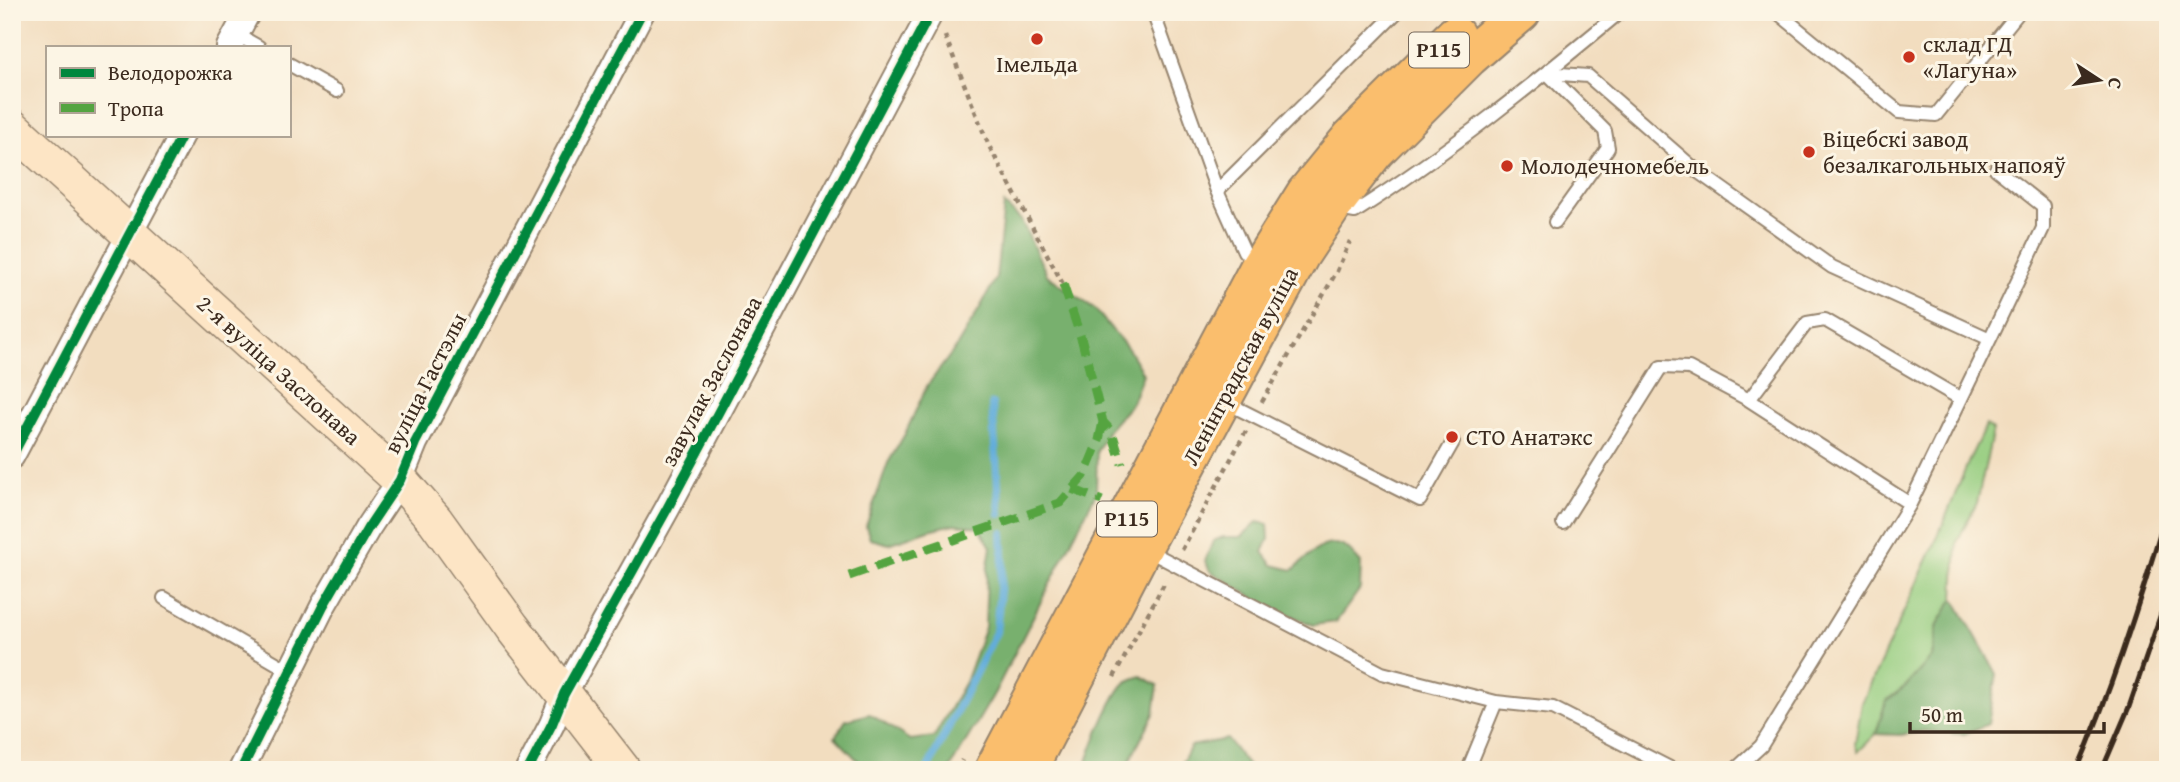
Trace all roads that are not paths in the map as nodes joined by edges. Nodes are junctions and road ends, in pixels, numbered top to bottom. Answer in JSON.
{"nodes":[{"id":1,"x":248,"y":12,"type":"edge"},
{"id":2,"x":642,"y":12,"type":"edge"},
{"id":3,"x":1153,"y":12,"type":"edge"},
{"id":4,"x":1396,"y":12,"type":"edge"},
{"id":5,"x":1481,"y":12,"type":"edge"},
{"id":6,"x":1521,"y":12,"type":"edge"},
{"id":7,"x":1620,"y":12,"type":"edge"},
{"id":8,"x":1777,"y":12,"type":"edge"},
{"id":9,"x":2019,"y":12,"type":"edge"},
{"id":10,"x":936,"y":18,"type":"edge"},
{"id":11,"x":232,"y":41,"type":"edge"},
{"id":12,"x":254,"y":46,"type":"edge"},
{"id":13,"x":290,"y":65,"type":"edge"},
{"id":14,"x":1548,"y":73,"type":"junction"},
{"id":15,"x":337,"y":90,"type":"dead end"},
{"id":16,"x":12,"y":127,"type":"edge"},
{"id":17,"x":181,"y":136,"type":"edge"},
{"id":18,"x":1996,"y":169,"type":"dead end"},
{"id":19,"x":1217,"y":191,"type":"junction"},
{"id":20,"x":1331,"y":205,"type":"junction"},
{"id":21,"x":1555,"y":222,"type":"dead end"},
{"id":22,"x":130,"y":233,"type":"junction"},
{"id":23,"x":1272,"y":275,"type":"junction"},
{"id":24,"x":1990,"y":340,"type":"junction"},
{"id":25,"x":1961,"y":399,"type":"junction"},
{"id":26,"x":1749,"y":400,"type":"junction"},
{"id":27,"x":1224,"y":402,"type":"junction"},
{"id":28,"x":1452,"y":442,"type":"dead end"},
{"id":29,"x":12,"y":456,"type":"edge"},
{"id":30,"x":400,"y":480,"type":"junction"},
{"id":31,"x":1910,"y":504,"type":"junction"},
{"id":32,"x":1563,"y":523,"type":"dead end"},
{"id":33,"x":1145,"y":549,"type":"junction"},
{"id":34,"x":164,"y":598,"type":"dead end"},
{"id":35,"x":290,"y":671,"type":"junction"},
{"id":36,"x":564,"y":694,"type":"junction"},
{"id":37,"x":1496,"y":702,"type":"junction"},
{"id":38,"x":242,"y":770,"type":"edge"},
{"id":39,"x":528,"y":770,"type":"edge"},
{"id":40,"x":623,"y":770,"type":"edge"},
{"id":41,"x":994,"y":770,"type":"edge"},
{"id":42,"x":1027,"y":770,"type":"edge"},
{"id":43,"x":1468,"y":770,"type":"edge"},
{"id":44,"x":1674,"y":770,"type":"edge"},
{"id":45,"x":1735,"y":770,"type":"edge"}],
"edges":[{"from":1,"to":11,"type":"street"},
{"from":2,"to":30,"type":"street","name":"вуліца Гастэлы"},
{"from":3,"to":19,"type":"lane"},
{"from":4,"to":19,"type":"lane"},
{"from":5,"to":20,"type":"main road","name":"Ленінградская вуліца","number":"Р115"},
{"from":6,"to":20,"type":"main road","name":"Ленінградская вуліца","number":"Р115"},
{"from":7,"to":14,"type":"lane"},
{"from":8,"to":9,"type":"lane"},
{"from":10,"to":36,"type":"street","name":"завулак Заслонава"},
{"from":11,"to":12,"type":"lane"},
{"from":13,"to":15,"type":"lane"},
{"from":14,"to":20,"type":"lane"},
{"from":14,"to":21,"type":"lane"},
{"from":14,"to":24,"type":"lane"},
{"from":16,"to":22,"type":"main road","name":"2-я вуліца Заслонава"},
{"from":17,"to":22,"type":"street"},
{"from":18,"to":24,"type":"lane"},
{"from":19,"to":23,"type":"lane"},
{"from":20,"to":23,"type":"main road","name":"Ленінградская вуліца","number":"Р115"},
{"from":22,"to":29,"type":"street"},
{"from":22,"to":30,"type":"main road","name":"2-я вуліца Заслонава"},
{"from":23,"to":27,"type":"main road","name":"Ленінградская вуліца","number":"Р115"},
{"from":24,"to":25,"type":"lane"},
{"from":25,"to":26,"type":"lane"},
{"from":25,"to":31,"type":"lane"},
{"from":26,"to":31,"type":"lane"},
{"from":26,"to":32,"type":"lane"},
{"from":27,"to":28,"type":"lane"},
{"from":27,"to":33,"type":"main road","name":"Ленінградская вуліца","number":"Р115"},
{"from":30,"to":35,"type":"street","name":"вуліца Гастэлы"},
{"from":30,"to":36,"type":"main road","name":"2-я вуліца Заслонава"},
{"from":31,"to":45,"type":"lane"},
{"from":33,"to":37,"type":"lane"},
{"from":33,"to":41,"type":"main road","name":"Ленінградская вуліца","number":"Р115"},
{"from":33,"to":42,"type":"main road","name":"Ленінградская вуліца","number":"Р115"},
{"from":34,"to":35,"type":"lane"},
{"from":35,"to":38,"type":"street","name":"вуліца Гастэлы"},
{"from":36,"to":39,"type":"street","name":"завулак Заслонава"},
{"from":36,"to":40,"type":"main road","name":"2-я вуліца Заслонава"},
{"from":37,"to":43,"type":"lane"},
{"from":37,"to":44,"type":"lane"}]}
